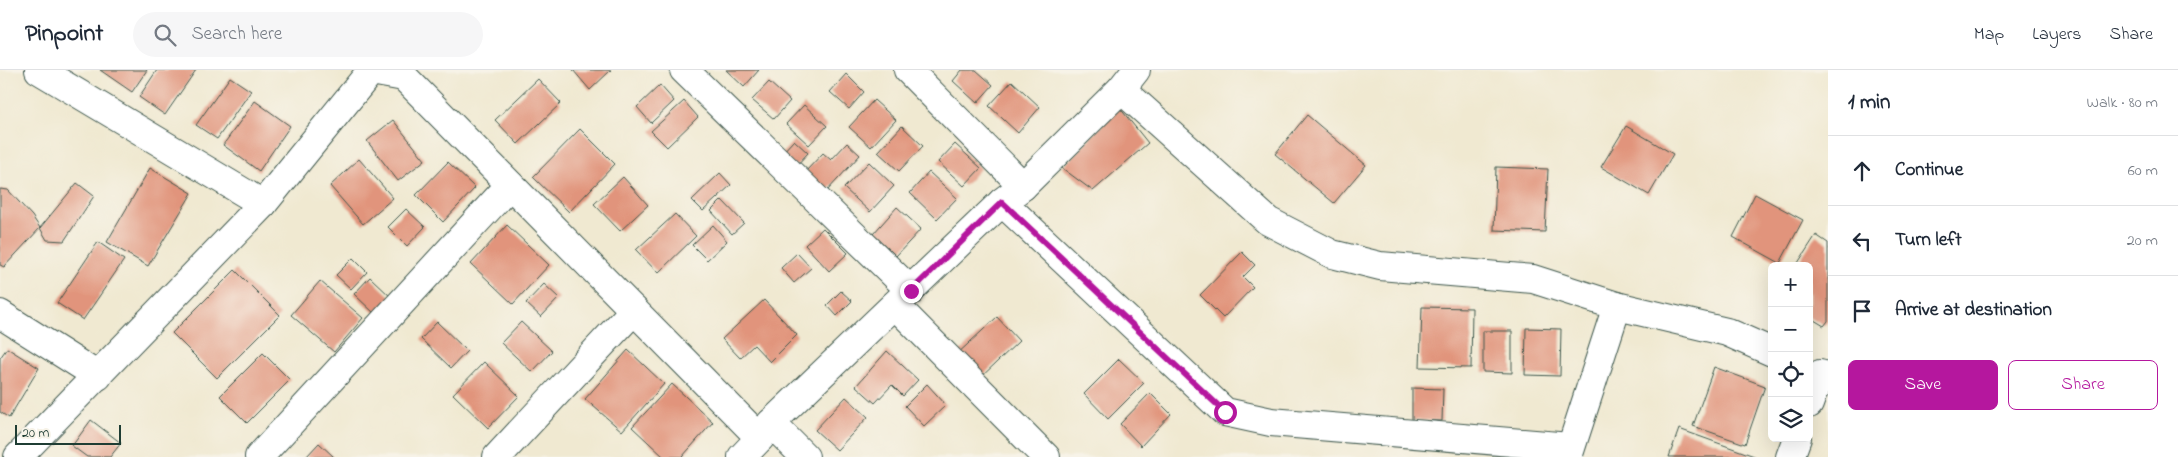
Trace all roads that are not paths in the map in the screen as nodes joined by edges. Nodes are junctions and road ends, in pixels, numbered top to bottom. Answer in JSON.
{"nodes":[{"id":1,"x":39,"y":70,"type":"edge"},
{"id":2,"x":684,"y":70,"type":"edge"},
{"id":3,"x":908,"y":70,"type":"edge"},
{"id":4,"x":1128,"y":79,"type":"edge"},
{"id":5,"x":510,"y":185,"type":"junction"},
{"id":6,"x":1013,"y":194,"type":"junction"},
{"id":7,"x":263,"y":204,"type":"junction"},
{"id":8,"x":903,"y":298,"type":"junction"},
{"id":9,"x":1617,"y":306,"type":"junction"},
{"id":10,"x":634,"y":310,"type":"junction"},
{"id":11,"x":0,"y":314,"type":"edge"},
{"id":12,"x":1768,"y":350,"type":"edge"},
{"id":13,"x":1819,"y":373,"type":"edge"},
{"id":14,"x":98,"y":376,"type":"junction"},
{"id":15,"x":1811,"y":397,"type":"edge"},
{"id":16,"x":758,"y":440,"type":"edge"},
{"id":17,"x":1796,"y":442,"type":"edge"},
{"id":18,"x":1569,"y":452,"type":"edge"},
{"id":19,"x":18,"y":457,"type":"edge"},
{"id":20,"x":259,"y":457,"type":"edge"},
{"id":21,"x":497,"y":457,"type":"edge"},
{"id":22,"x":805,"y":457,"type":"edge"},
{"id":23,"x":1046,"y":457,"type":"edge"},
{"id":24,"x":1790,"y":457,"type":"edge"}],
"edges":[{"from":1,"to":7,"type":"street"},
{"from":2,"to":8,"type":"street"},
{"from":3,"to":6,"type":"street"},
{"from":4,"to":6,"type":"street"},
{"from":4,"to":9,"type":"street"},
{"from":5,"to":7,"type":"street"},
{"from":5,"to":10,"type":"street"},
{"from":5,"to":20,"type":"street"},
{"from":6,"to":8,"type":"street"},
{"from":6,"to":18,"type":"street"},
{"from":7,"to":14,"type":"street"},
{"from":8,"to":16,"type":"street"},
{"from":8,"to":23,"type":"street"},
{"from":9,"to":12,"type":"street"},
{"from":9,"to":18,"type":"street"},
{"from":10,"to":16,"type":"street"},
{"from":10,"to":21,"type":"street"},
{"from":11,"to":14,"type":"street"},
{"from":13,"to":15,"type":"street"},
{"from":14,"to":19,"type":"street"},
{"from":16,"to":22,"type":"street"},
{"from":17,"to":24,"type":"street"}]}
